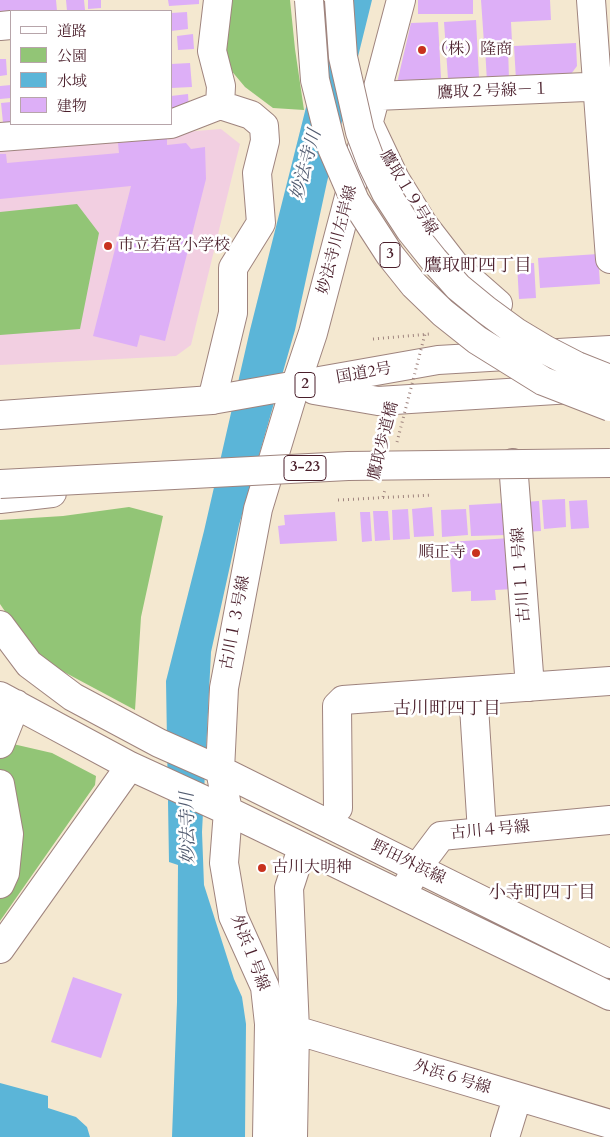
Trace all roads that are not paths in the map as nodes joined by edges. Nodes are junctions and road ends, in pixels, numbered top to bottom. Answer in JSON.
{"nodes":[{"id":1,"x":218,"y":0,"type":"edge"},
{"id":2,"x":310,"y":0,"type":"edge"},
{"id":3,"x":339,"y":0,"type":"edge"},
{"id":4,"x":401,"y":0,"type":"edge"},
{"id":5,"x":591,"y":0,"type":"edge"},
{"id":6,"x":604,"y":87,"type":"edge"},
{"id":7,"x":376,"y":96,"type":"junction"},
{"id":8,"x":220,"y":105,"type":"junction"},
{"id":9,"x":172,"y":124,"type":"edge"},
{"id":10,"x":369,"y":124,"type":"junction"},
{"id":11,"x":158,"y":125,"type":"edge"},
{"id":12,"x":0,"y":137,"type":"edge"},
{"id":13,"x":610,"y":259,"type":"edge"},
{"id":14,"x":519,"y":319,"type":"dead end"},
{"id":15,"x":610,"y":350,"type":"edge"},
{"id":16,"x":610,"y":379,"type":"edge"},
{"id":17,"x":295,"y":387,"type":"junction"},
{"id":18,"x":610,"y":387,"type":"edge"},
{"id":19,"x":212,"y":400,"type":"junction"},
{"id":20,"x":610,"y":407,"type":"edge"},
{"id":21,"x":0,"y":415,"type":"edge"},
{"id":22,"x":610,"y":458,"type":"edge"},
{"id":23,"x":513,"y":463,"type":"junction"},
{"id":24,"x":610,"y":463,"type":"edge"},
{"id":25,"x":267,"y":477,"type":"junction"},
{"id":26,"x":0,"y":484,"type":"edge"},
{"id":27,"x":0,"y":499,"type":"edge"},
{"id":28,"x":0,"y":625,"type":"edge"},
{"id":29,"x":610,"y":681,"type":"edge"},
{"id":30,"x":530,"y":687,"type":"junction"},
{"id":31,"x":473,"y":691,"type":"junction"},
{"id":32,"x":8,"y":700,"type":"edge"},
{"id":33,"x":0,"y":744,"type":"edge"},
{"id":34,"x":130,"y":766,"type":"junction"},
{"id":35,"x":213,"y":767,"type":"junction"},
{"id":36,"x":0,"y":784,"type":"edge"},
{"id":37,"x":219,"y":807,"type":"junction"},
{"id":38,"x":338,"y":808,"type":"dead end"},
{"id":39,"x":610,"y":820,"type":"edge"},
{"id":40,"x":482,"y":832,"type":"junction"},
{"id":41,"x":302,"y":848,"type":"junction"},
{"id":42,"x":417,"y":868,"type":"junction"},
{"id":43,"x":0,"y":884,"type":"edge"},
{"id":44,"x":402,"y":896,"type":"junction"},
{"id":45,"x":0,"y":949,"type":"edge"},
{"id":46,"x":610,"y":964,"type":"edge"},
{"id":47,"x":610,"y":996,"type":"edge"},
{"id":48,"x":295,"y":1030,"type":"junction"},
{"id":49,"x":517,"y":1098,"type":"junction"},
{"id":50,"x":610,"y":1124,"type":"edge"},
{"id":51,"x":267,"y":1137,"type":"edge"},
{"id":52,"x":293,"y":1137,"type":"edge"},
{"id":53,"x":505,"y":1137,"type":"edge"}],
"edges":[{"from":1,"to":8,"type":"main road"},
{"from":2,"to":20,"type":"main road","number":"3","bridge":true},
{"from":3,"to":16,"type":"main road","number":"3","bridge":true},
{"from":4,"to":7,"type":"main road","name":"妙法寺川左岸線"},
{"from":5,"to":6,"type":"main road"},
{"from":6,"to":7,"type":"main road","name":"鷹取２号線－１"},
{"from":6,"to":13,"type":"main road"},
{"from":7,"to":10,"type":"main road","name":"妙法寺川左岸線"},
{"from":8,"to":9,"type":"main road"},
{"from":8,"to":19,"type":"main road"},
{"from":10,"to":14,"type":"main road","name":"鷹取１９号線"},
{"from":10,"to":17,"type":"main road","name":"妙法寺川左岸線"},
{"from":11,"to":12,"type":"main road"},
{"from":15,"to":17,"type":"main road","name":"国道2号","number":"2"},
{"from":17,"to":18,"type":"main road"},
{"from":17,"to":19,"type":"main road","name":"国道2号","number":"2"},
{"from":17,"to":25,"type":"main road","name":"妙法寺川左岸線"},
{"from":19,"to":21,"type":"main road","name":"国道2号","number":"2"},
{"from":22,"to":23,"type":"main road"},
{"from":23,"to":25,"type":"main road"},
{"from":23,"to":30,"type":"main road","name":"古川１１号線"},
{"from":24,"to":26,"type":"main road","number":"3-23","bridge":true},
{"from":25,"to":27,"type":"main road"},
{"from":25,"to":35,"type":"main road","name":"古川１３号線"},
{"from":28,"to":35,"type":"main road","name":"野田外浜線"},
{"from":29,"to":30,"type":"main road"},
{"from":30,"to":31,"type":"main road"},
{"from":31,"to":38,"type":"main road"},
{"from":31,"to":40,"type":"main road"},
{"from":32,"to":33,"type":"main road"},
{"from":32,"to":34,"type":"main road"},
{"from":34,"to":37,"type":"main road","name":"野田外浜線"},
{"from":34,"to":45,"type":"main road"},
{"from":35,"to":37,"type":"main road","name":"外浜１号線"},
{"from":35,"to":42,"type":"main road","name":"野田外浜線"},
{"from":36,"to":43,"type":"main road"},
{"from":37,"to":41,"type":"main road","name":"野田外浜線"},
{"from":37,"to":51,"type":"main road","name":"外浜１号線"},
{"from":39,"to":40,"type":"main road","name":"古川４号線"},
{"from":40,"to":42,"type":"main road","name":"古川４号線"},
{"from":41,"to":44,"type":"main road","name":"野田外浜線"},
{"from":41,"to":48,"type":"main road"},
{"from":42,"to":44,"type":"main road","name":"古川４号線"},
{"from":42,"to":46,"type":"main road","name":"野田外浜線"},
{"from":44,"to":47,"type":"main road","name":"野田外浜線"},
{"from":48,"to":49,"type":"main road","name":"外浜６号線"},
{"from":48,"to":52,"type":"main road"},
{"from":49,"to":50,"type":"main road","name":"外浜６号線"},
{"from":49,"to":53,"type":"main road"}]}
